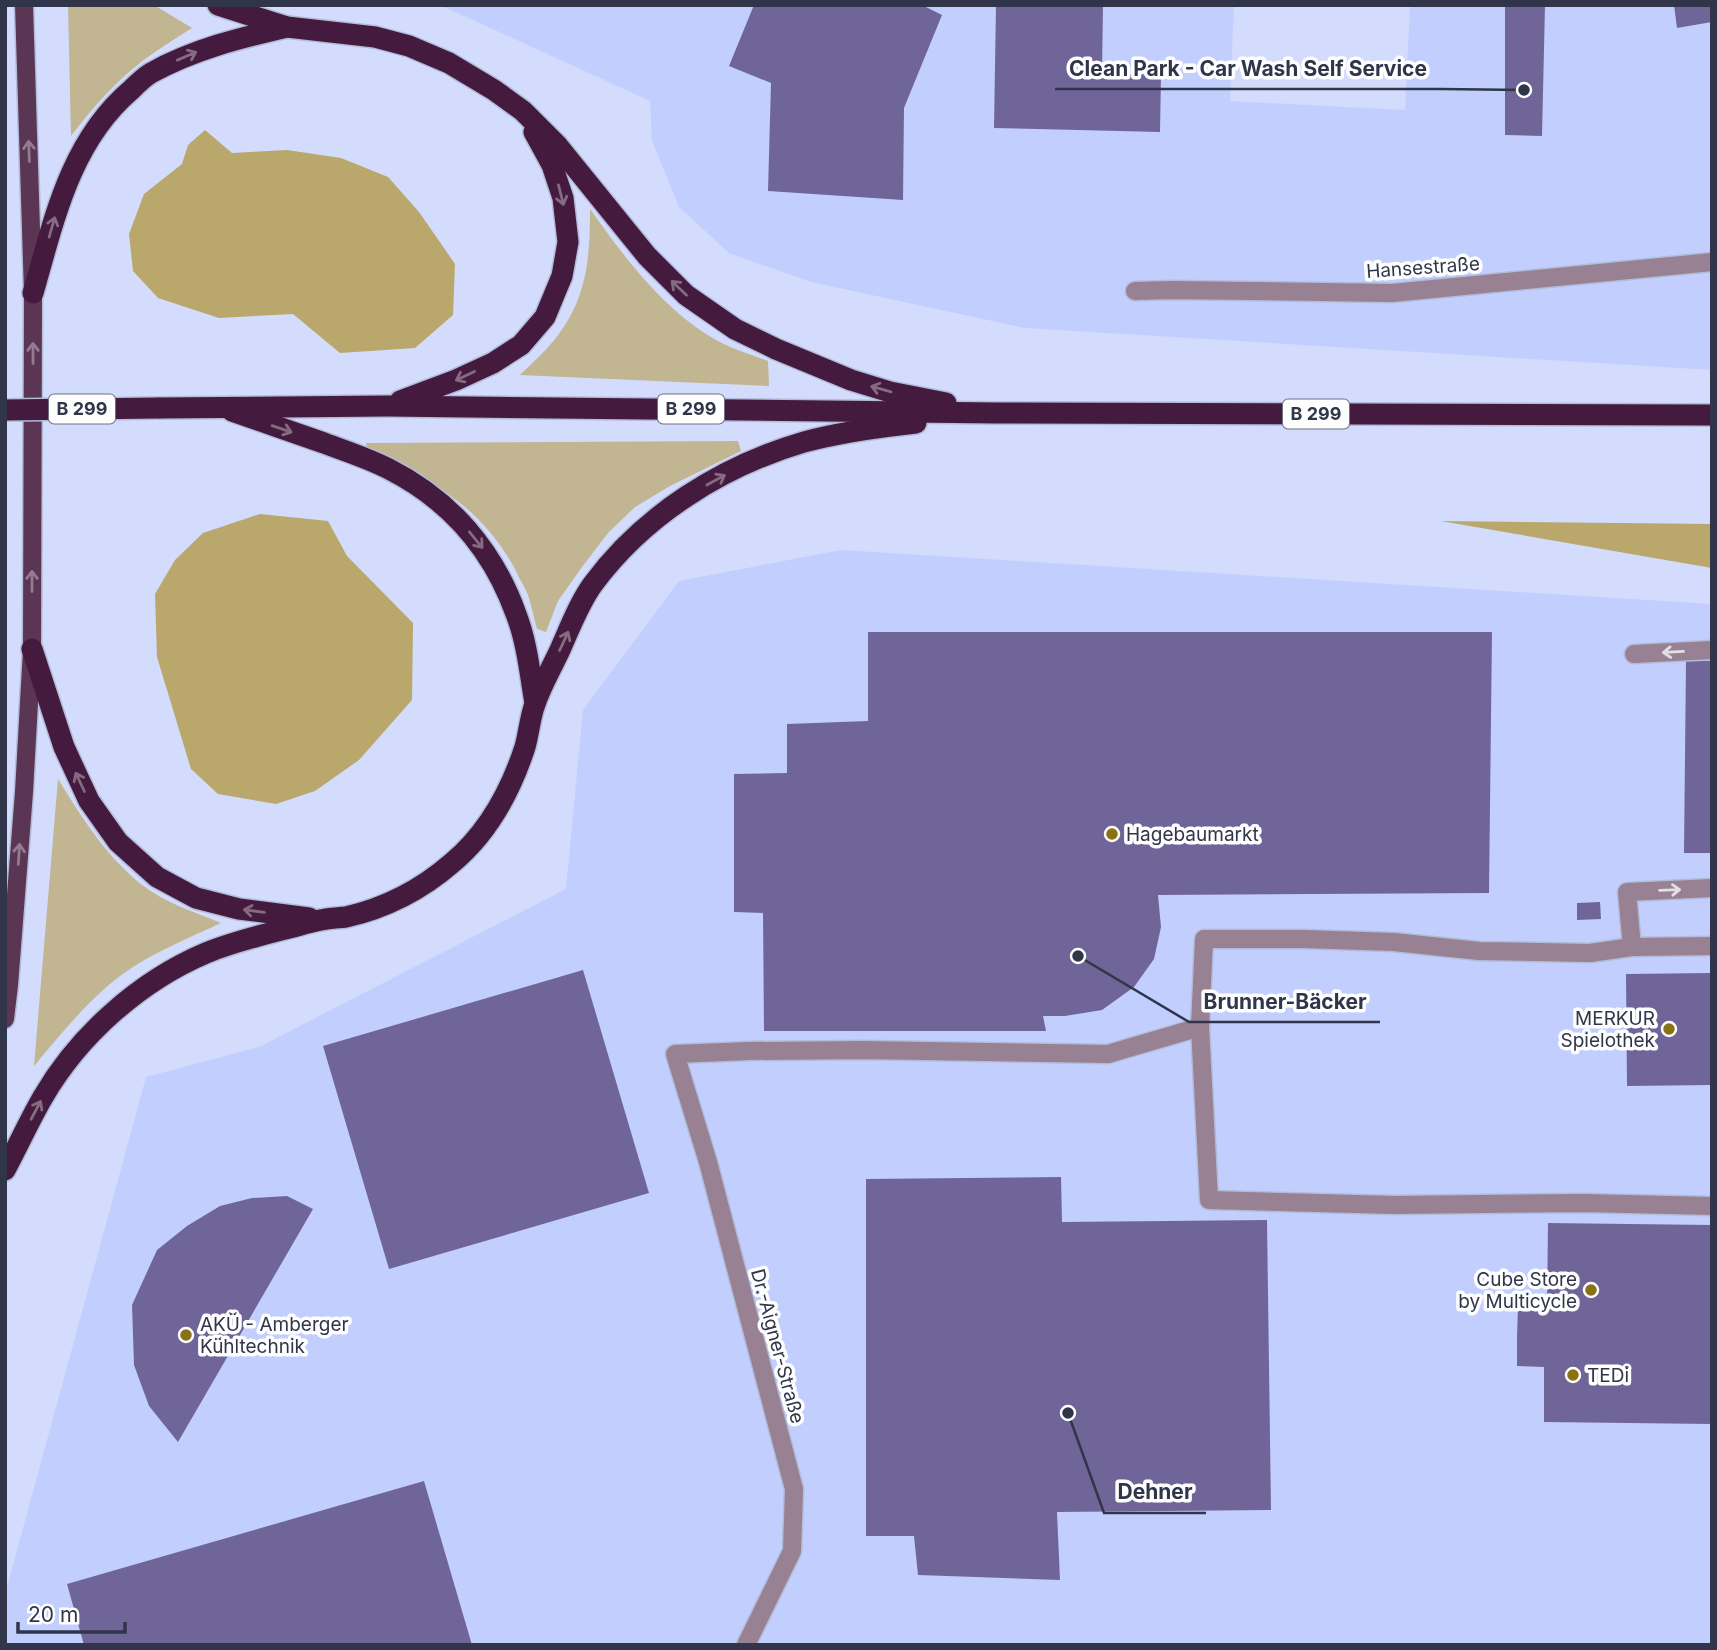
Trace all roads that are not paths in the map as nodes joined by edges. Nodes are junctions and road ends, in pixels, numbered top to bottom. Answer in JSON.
{"nodes":[{"id":1,"x":24,"y":5,"type":"edge"},
{"id":2,"x":218,"y":5,"type":"edge"},
{"id":3,"x":287,"y":27,"type":"junction"},
{"id":4,"x":523,"y":111,"type":"junction"},
{"id":5,"x":1712,"y":262,"type":"edge"},
{"id":6,"x":1135,"y":291,"type":"dead end"},
{"id":7,"x":33,"y":293,"type":"junction"},
{"id":8,"x":218,"y":406,"type":"junction"},
{"id":9,"x":387,"y":406,"type":"junction"},
{"id":10,"x":5,"y":411,"type":"edge"},
{"id":11,"x":996,"y":413,"type":"junction"},
{"id":12,"x":1712,"y":415,"type":"edge"},
{"id":13,"x":32,"y":649,"type":"junction"},
{"id":14,"x":1712,"y":650,"type":"edge"},
{"id":15,"x":1634,"y":654,"type":"dead end"},
{"id":16,"x":535,"y":703,"type":"junction"},
{"id":17,"x":1712,"y":888,"type":"edge"},
{"id":18,"x":322,"y":920,"type":"junction"},
{"id":19,"x":1712,"y":946,"type":"edge"},
{"id":20,"x":1632,"y":947,"type":"junction"},
{"id":21,"x":5,"y":1019,"type":"edge"},
{"id":22,"x":1200,"y":1027,"type":"junction"},
{"id":23,"x":5,"y":1170,"type":"edge"},
{"id":24,"x":1712,"y":1206,"type":"edge"},
{"id":25,"x":746,"y":1645,"type":"edge"}],
"edges":[{"from":7,"to":1,"type":"main road","one_way":true},
{"from":2,"to":3,"type":"highway"},
{"from":3,"to":4,"type":"highway"},
{"from":7,"to":3,"type":"highway","one_way":true},
{"from":4,"to":9,"type":"highway","one_way":true},
{"from":11,"to":4,"type":"highway","one_way":true},
{"from":5,"to":6,"type":"street","name":"Hansestraße"},
{"from":13,"to":7,"type":"main road","one_way":true},
{"from":8,"to":9,"type":"highway","number":"B 299"},
{"from":8,"to":10,"type":"highway","number":"B 299","bridge":true},
{"from":8,"to":16,"type":"highway","one_way":true},
{"from":9,"to":11,"type":"highway","number":"B 299"},
{"from":11,"to":12,"type":"highway","number":"B 299"},
{"from":16,"to":11,"type":"highway","one_way":true},
{"from":18,"to":13,"type":"highway","one_way":true},
{"from":21,"to":13,"type":"main road","one_way":true},
{"from":14,"to":15,"type":"street","one_way":true},
{"from":16,"to":18,"type":"highway"},
{"from":20,"to":17,"type":"street","one_way":true},
{"from":23,"to":18,"type":"highway","one_way":true},
{"from":19,"to":20,"type":"street"},
{"from":20,"to":22,"type":"street"},
{"from":22,"to":24,"type":"street"},
{"from":22,"to":25,"type":"street","name":"Dr.-Aigner-Straße"}]}
